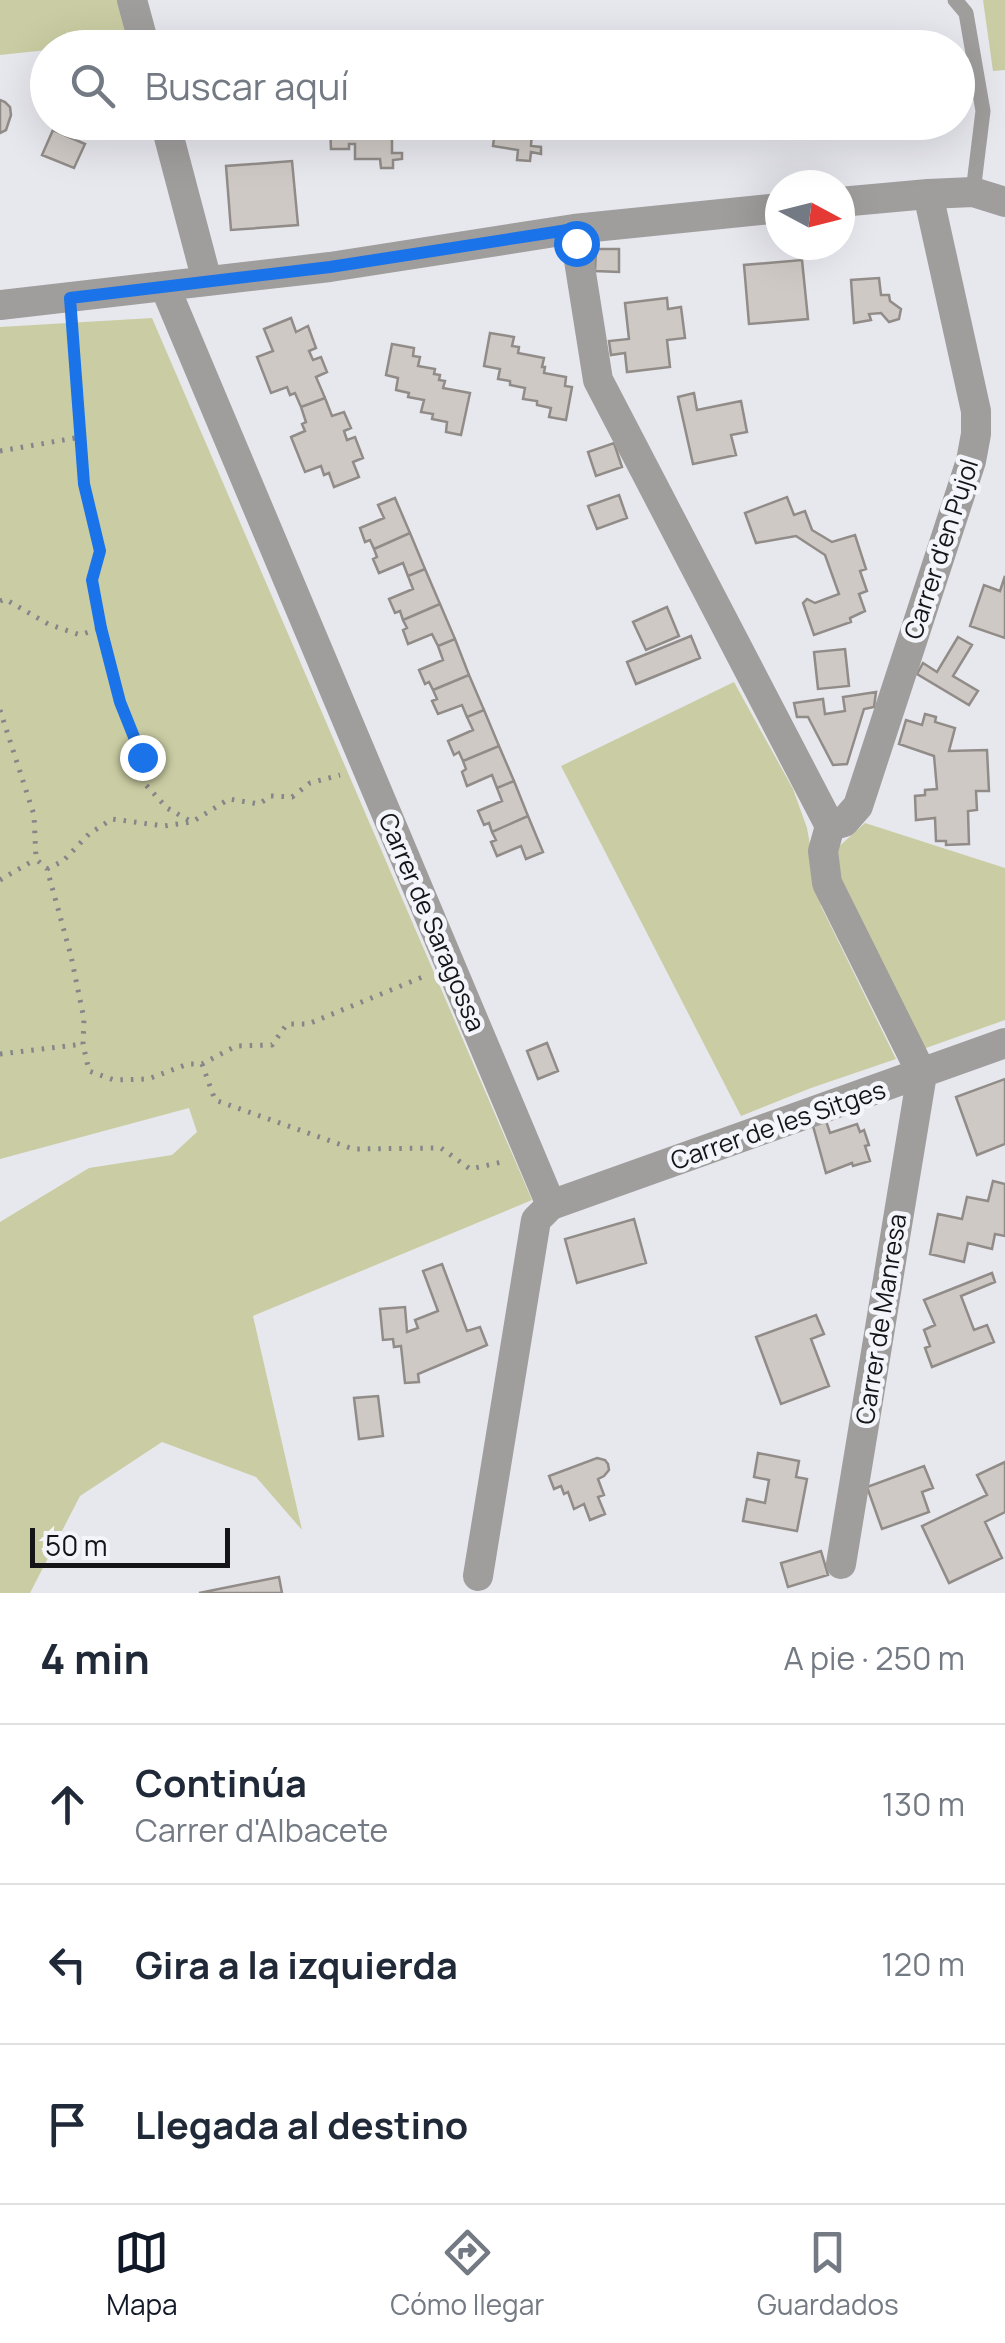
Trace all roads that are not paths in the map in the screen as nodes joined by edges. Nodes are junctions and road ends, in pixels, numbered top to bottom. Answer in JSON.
{"nodes":[{"id":1,"x":132,"y":0,"type":"edge"},
{"id":2,"x":955,"y":0,"type":"edge"},
{"id":3,"x":140,"y":30,"type":"edge"},
{"id":4,"x":969,"y":30,"type":"edge"},
{"id":5,"x":975,"y":62,"type":"edge"},
{"id":6,"x":170,"y":140,"type":"edge"},
{"id":7,"x":973,"y":192,"type":"junction"},
{"id":8,"x":928,"y":194,"type":"junction"},
{"id":9,"x":855,"y":201,"type":"edge"},
{"id":10,"x":1005,"y":202,"type":"edge"},
{"id":11,"x":765,"y":210,"type":"edge"},
{"id":12,"x":574,"y":229,"type":"junction"},
{"id":13,"x":206,"y":281,"type":"junction"},
{"id":14,"x":165,"y":287,"type":"junction"},
{"id":15,"x":0,"y":305,"type":"edge"},
{"id":16,"x":830,"y":826,"type":"junction"},
{"id":17,"x":1005,"y":1043,"type":"edge"},
{"id":18,"x":922,"y":1074,"type":"junction"},
{"id":19,"x":551,"y":1205,"type":"junction"},
{"id":20,"x":841,"y":1564,"type":"dead end"},
{"id":21,"x":478,"y":1576,"type":"dead end"}],
"edges":[{"from":1,"to":3,"type":"street"},
{"from":2,"to":4,"type":"lane"},
{"from":5,"to":7,"type":"lane"},
{"from":6,"to":13,"type":"street"},
{"from":7,"to":8,"type":"street"},
{"from":7,"to":10,"type":"street"},
{"from":8,"to":9,"type":"street"},
{"from":8,"to":16,"type":"street","name":"Carrer d'en Pujol"},
{"from":11,"to":12,"type":"street"},
{"from":12,"to":13,"type":"street"},
{"from":12,"to":16,"type":"street"},
{"from":13,"to":14,"type":"street"},
{"from":14,"to":15,"type":"street"},
{"from":14,"to":19,"type":"street","name":"Carrer de Saragossa"},
{"from":16,"to":18,"type":"street"},
{"from":17,"to":18,"type":"street","name":"Carrer de les Sitges"},
{"from":18,"to":19,"type":"street","name":"Carrer de les Sitges"},
{"from":18,"to":20,"type":"street","name":"Carrer de Manresa"},
{"from":19,"to":21,"type":"street"}]}
